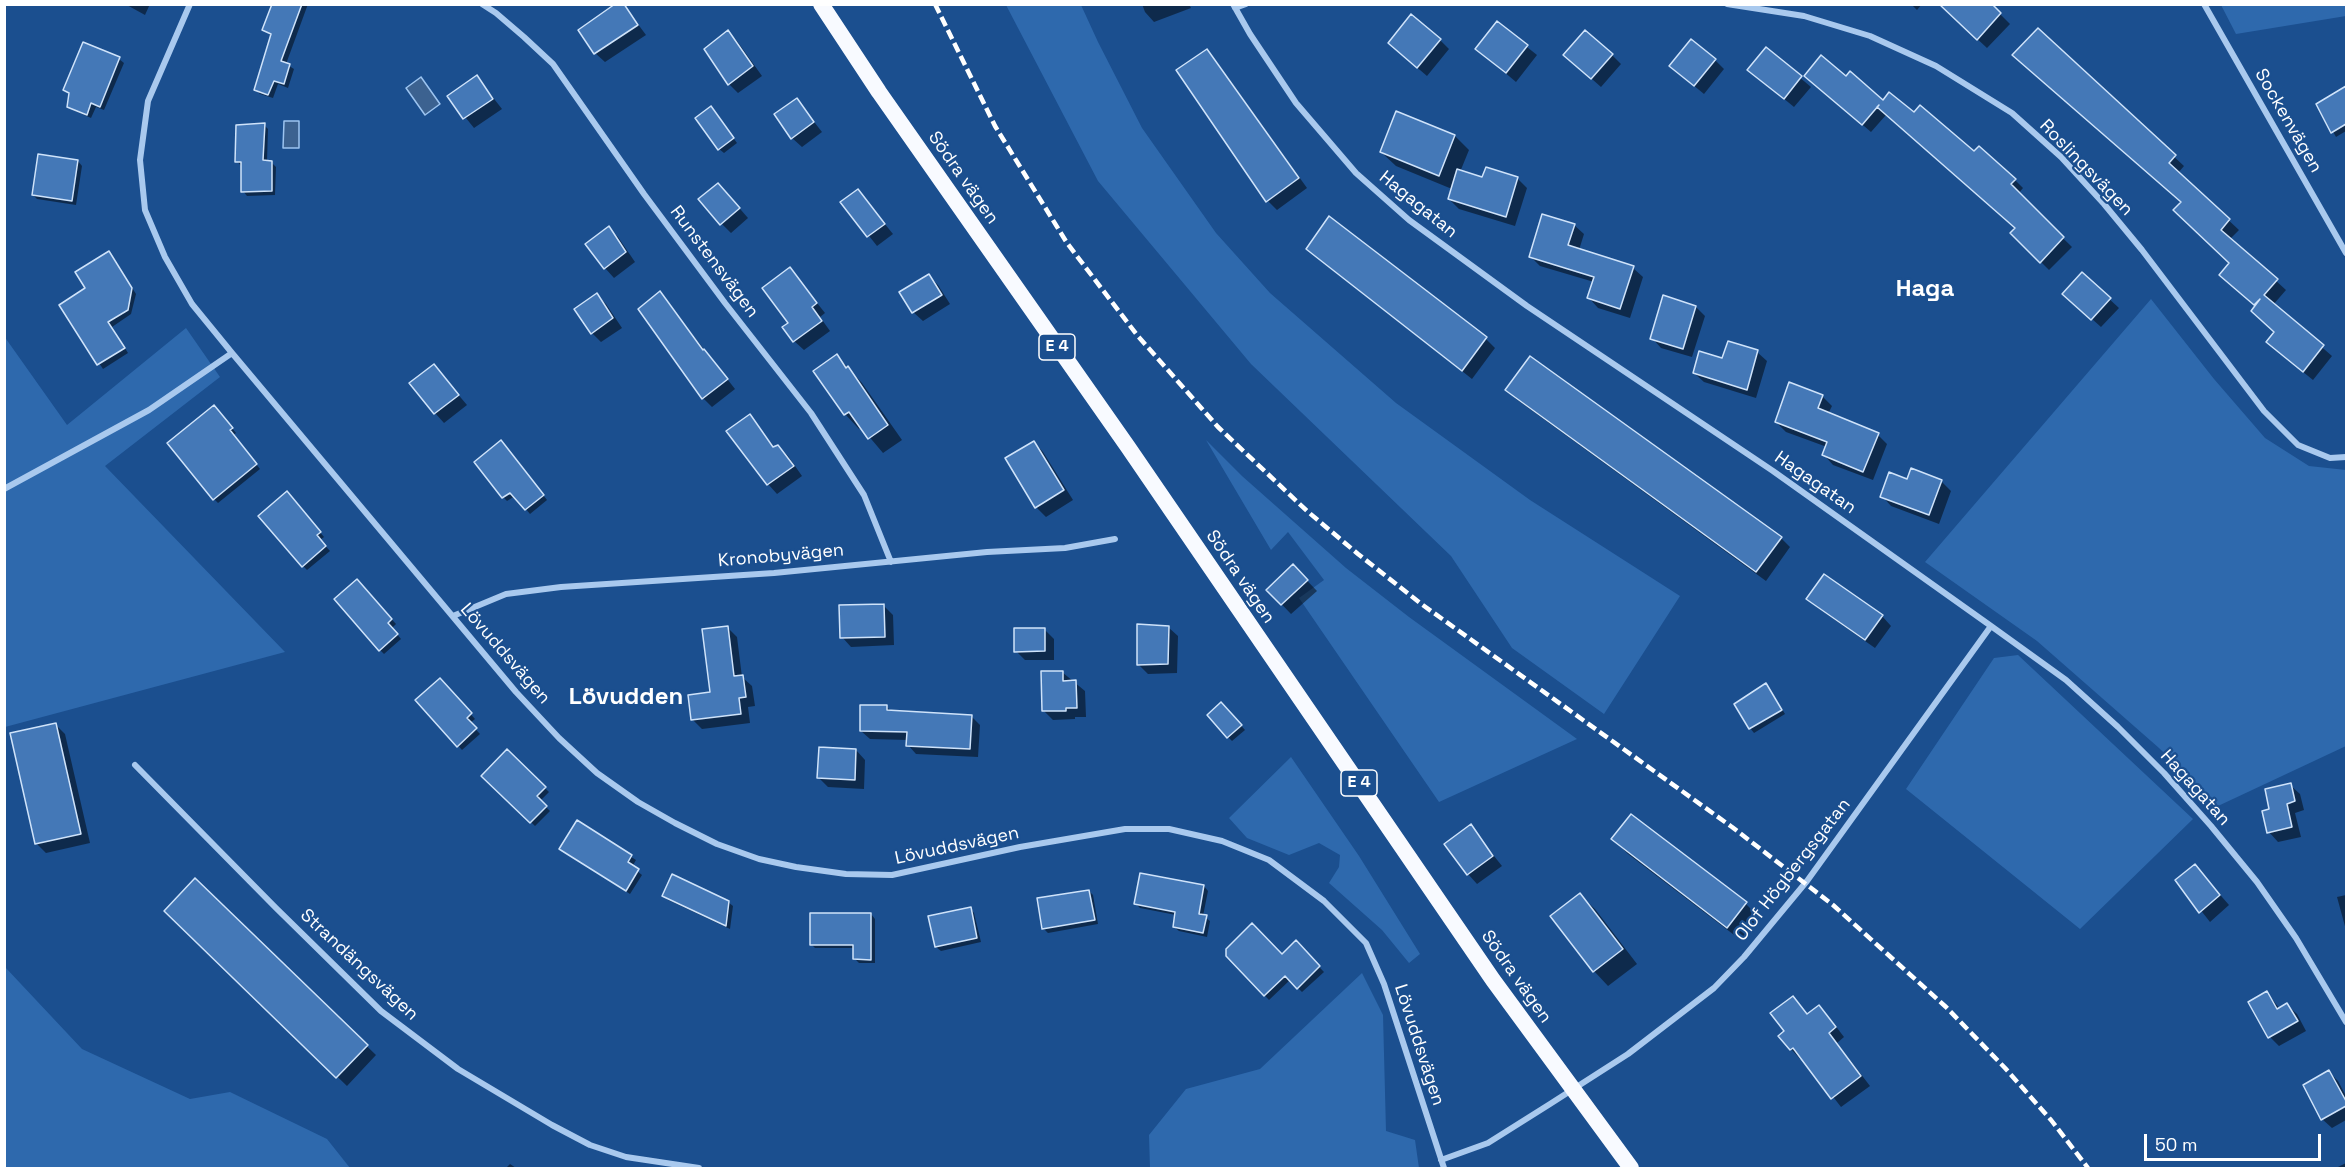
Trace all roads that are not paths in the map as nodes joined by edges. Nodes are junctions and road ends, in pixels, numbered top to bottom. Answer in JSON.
{"nodes":[{"id":1,"x":190,"y":4,"type":"edge"},
{"id":2,"x":482,"y":4,"type":"edge"},
{"id":3,"x":821,"y":4,"type":"edge"},
{"id":4,"x":1246,"y":4,"type":"edge"},
{"id":5,"x":1727,"y":4,"type":"edge"},
{"id":6,"x":2204,"y":4,"type":"edge"},
{"id":7,"x":1234,"y":6,"type":"edge"},
{"id":8,"x":2346,"y":254,"type":"edge"},
{"id":9,"x":232,"y":353,"type":"junction"},
{"id":10,"x":2346,"y":457,"type":"edge"},
{"id":11,"x":4,"y":489,"type":"edge"},
{"id":12,"x":1115,"y":539,"type":"dead end"},
{"id":13,"x":891,"y":562,"type":"junction"},
{"id":14,"x":453,"y":616,"type":"junction"},
{"id":15,"x":1992,"y":626,"type":"junction"},
{"id":16,"x":135,"y":765,"type":"dead end"},
{"id":17,"x":2346,"y":1022,"type":"edge"},
{"id":18,"x":1573,"y":1090,"type":"junction"},
{"id":19,"x":1441,"y":1160,"type":"junction"},
{"id":20,"x":699,"y":1168,"type":"edge"},
{"id":21,"x":1444,"y":1168,"type":"edge"},
{"id":22,"x":1631,"y":1168,"type":"edge"}],
"edges":[{"from":1,"to":9,"type":"street","name":"Lövuddsvägen"},
{"from":2,"to":13,"type":"street","name":"Runstensvägen"},
{"from":3,"to":18,"type":"highway","name":"Södra vägen","number":"E 4"},
{"from":4,"to":7,"type":"street"},
{"from":5,"to":10,"type":"street","name":"Roslingsvägen"},
{"from":6,"to":8,"type":"street","name":"Sockenvägen"},
{"from":7,"to":15,"type":"street","name":"Hagagatan"},
{"from":9,"to":11,"type":"street"},
{"from":9,"to":14,"type":"street","name":"Lövuddsvägen"},
{"from":12,"to":13,"type":"street","name":"Kronobyvägen"},
{"from":13,"to":14,"type":"street","name":"Kronobyvägen"},
{"from":14,"to":19,"type":"street","name":"Lövuddsvägen"},
{"from":15,"to":17,"type":"street","name":"Hagagatan"},
{"from":15,"to":18,"type":"street","name":"Olof Högbergsgatan"},
{"from":16,"to":20,"type":"street","name":"Strandängsvägen"},
{"from":18,"to":19,"type":"street"},
{"from":18,"to":22,"type":"highway","name":"Södra vägen","number":"E 4"},
{"from":19,"to":21,"type":"street","name":"Lövuddsvägen"}]}
